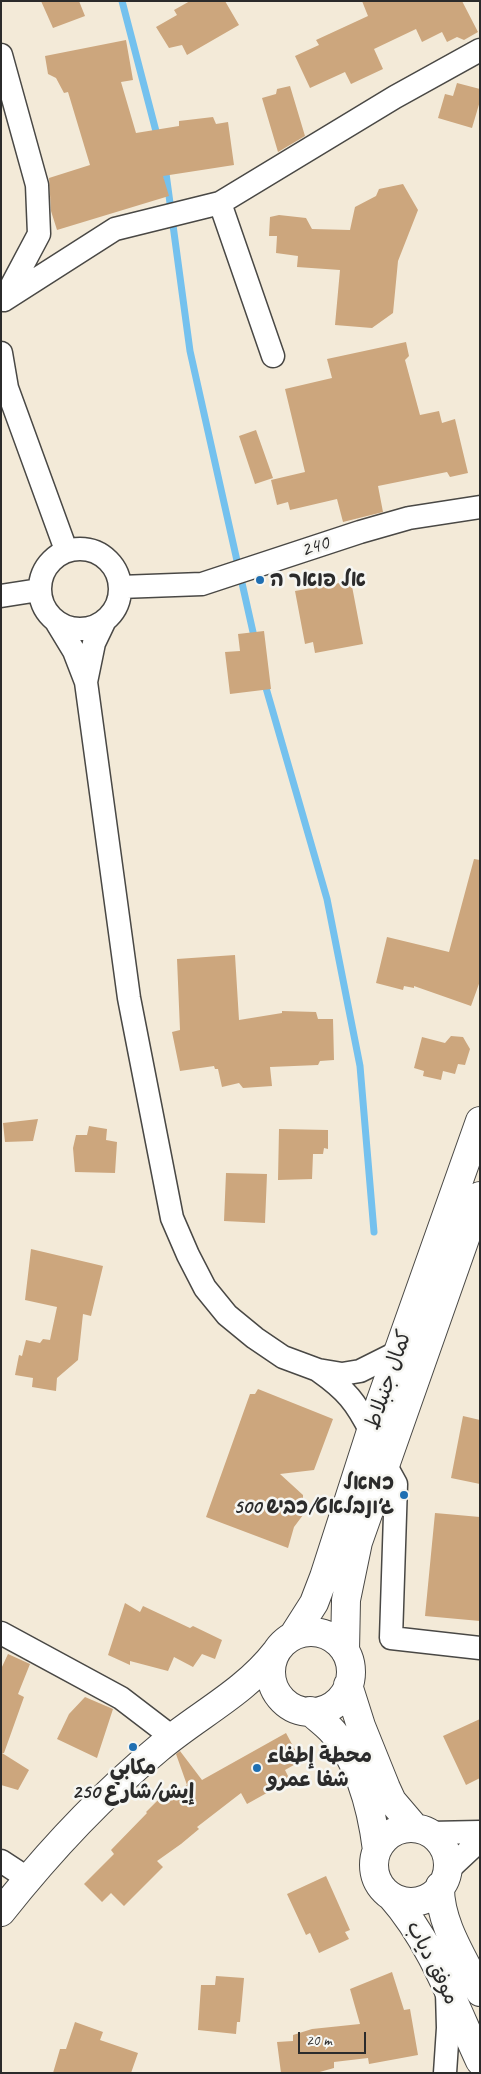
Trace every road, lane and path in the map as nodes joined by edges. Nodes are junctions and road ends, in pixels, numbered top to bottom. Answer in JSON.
{"nodes":[{"id":1,"x":480,"y":50,"type":"edge"},
{"id":2,"x":1,"y":55,"type":"edge"},
{"id":3,"x":220,"y":203,"type":"junction"},
{"id":4,"x":3,"y":305,"type":"edge"},
{"id":5,"x":1,"y":353,"type":"edge"},
{"id":6,"x":273,"y":356,"type":"dead end"},
{"id":7,"x":480,"y":507,"type":"edge"},
{"id":8,"x":66,"y":550,"type":"junction"},
{"id":9,"x":120,"y":586,"type":"junction"},
{"id":10,"x":39,"y":590,"type":"junction"},
{"id":11,"x":1,"y":596,"type":"edge"},
{"id":12,"x":105,"y":620,"type":"junction"},
{"id":13,"x":57,"y":622,"type":"junction"},
{"id":14,"x":86,"y":682,"type":"junction"},
{"id":15,"x":480,"y":1121,"type":"edge"},
{"id":16,"x":480,"y":1196,"type":"edge"},
{"id":17,"x":398,"y":1352,"type":"junction"},
{"id":18,"x":318,"y":1370,"type":"junction"},
{"id":19,"x":371,"y":1432,"type":"junction"},
{"id":20,"x":385,"y":1464,"type":"junction"},
{"id":21,"x":1,"y":1633,"type":"edge"},
{"id":22,"x":285,"y":1644,"type":"junction"},
{"id":23,"x":480,"y":1648,"type":"edge"},
{"id":24,"x":345,"y":1651,"type":"junction"},
{"id":25,"x":348,"y":1685,"type":"junction"},
{"id":26,"x":301,"y":1709,"type":"junction"},
{"id":27,"x":183,"y":1730,"type":"junction"},
{"id":28,"x":423,"y":1831,"type":"junction"},
{"id":29,"x":480,"y":1832,"type":"edge"},
{"id":30,"x":480,"y":1840,"type":"edge"},
{"id":31,"x":377,"y":1850,"type":"junction"},
{"id":32,"x":1,"y":1861,"type":"edge"},
{"id":33,"x":27,"y":1878,"type":"junction"},
{"id":34,"x":444,"y":1878,"type":"junction"},
{"id":35,"x":391,"y":1896,"type":"junction"},
{"id":36,"x":1,"y":1912,"type":"edge"},
{"id":37,"x":447,"y":1991,"type":"junction"},
{"id":38,"x":480,"y":1992,"type":"edge"},
{"id":39,"x":480,"y":2061,"type":"edge"},
{"id":40,"x":445,"y":2073,"type":"edge"}],
"edges":[{"from":1,"to":3,"type":"street"},
{"from":2,"to":4,"type":"street"},
{"from":3,"to":4,"type":"street"},
{"from":3,"to":6,"type":"street"},
{"from":5,"to":8,"type":"street"},
{"from":7,"to":9,"type":"street","name":"240"},
{"from":8,"to":9,"type":"street"},
{"from":8,"to":10,"type":"street"},
{"from":9,"to":12,"type":"street"},
{"from":10,"to":11,"type":"street"},
{"from":10,"to":13,"type":"street"},
{"from":12,"to":13,"type":"street"},
{"from":12,"to":14,"type":"street"},
{"from":13,"to":14,"type":"street"},
{"from":14,"to":18,"type":"street"},
{"from":15,"to":17,"type":"main road","name":"كمال جنبلاط"},
{"from":16,"to":20,"type":"main road","name":"كمال جنبلاط"},
{"from":17,"to":18,"type":"street"},
{"from":17,"to":19,"type":"main road","name":"كمال جنبلاط"},
{"from":18,"to":19,"type":"street"},
{"from":19,"to":22,"type":"main road","name":"كمال جنبلاط"},
{"from":20,"to":23,"type":"street"},
{"from":20,"to":24,"type":"main road","name":"كمال جنبلاط"},
{"from":21,"to":27,"type":"street"},
{"from":22,"to":24,"type":"main road"},
{"from":22,"to":26,"type":"main road"},
{"from":22,"to":27,"type":"main road"},
{"from":24,"to":25,"type":"main road"},
{"from":25,"to":26,"type":"main road"},
{"from":25,"to":28,"type":"main road"},
{"from":26,"to":27,"type":"main road"},
{"from":26,"to":31,"type":"main road"},
{"from":27,"to":33,"type":"main road"},
{"from":28,"to":29,"type":"street"},
{"from":28,"to":31,"type":"main road"},
{"from":28,"to":34,"type":"main road"},
{"from":30,"to":34,"type":"street"},
{"from":31,"to":35,"type":"main road"},
{"from":32,"to":33,"type":"street"},
{"from":33,"to":36,"type":"main road"},
{"from":34,"to":35,"type":"main road"},
{"from":34,"to":38,"type":"main road","name":"موفق دياب"},
{"from":35,"to":37,"type":"main road","name":"موفق دياب"},
{"from":37,"to":39,"type":"main road","name":"موفق دياب"},
{"from":37,"to":40,"type":"street"}]}
